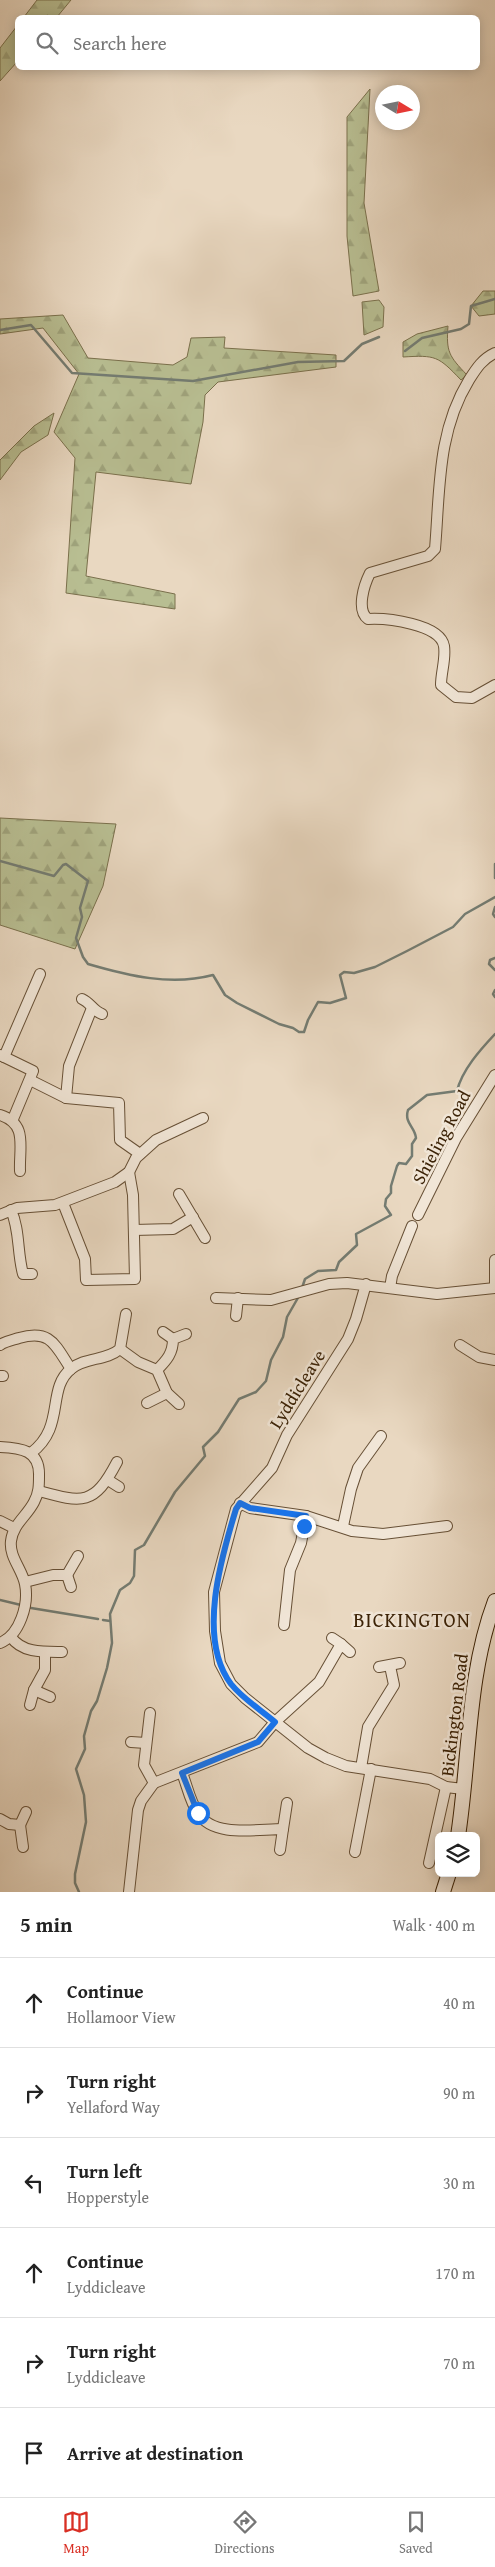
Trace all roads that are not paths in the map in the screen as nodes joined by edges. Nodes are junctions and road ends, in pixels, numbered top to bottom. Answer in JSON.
{"nodes":[{"id":1,"x":495,"y":353,"type":"edge"},
{"id":2,"x":495,"y":684,"type":"edge"},
{"id":3,"x":40,"y":974,"type":"dead end"},
{"id":4,"x":82,"y":999,"type":"dead end"},
{"id":5,"x":92,"y":1008,"type":"junction"},
{"id":6,"x":102,"y":1014,"type":"dead end"},
{"id":7,"x":2,"y":1056,"type":"edge"},
{"id":8,"x":495,"y":1075,"type":"edge"},
{"id":9,"x":30,"y":1080,"type":"junction"},
{"id":10,"x":66,"y":1098,"type":"junction"},
{"id":11,"x":0,"y":1115,"type":"edge"},
{"id":12,"x":203,"y":1118,"type":"dead end"},
{"id":13,"x":13,"y":1119,"type":"junction"},
{"id":14,"x":140,"y":1154,"type":"junction"},
{"id":15,"x":20,"y":1171,"type":"dead end"},
{"id":16,"x":129,"y":1172,"type":"junction"},
{"id":17,"x":179,"y":1194,"type":"dead end"},
{"id":18,"x":63,"y":1203,"type":"junction"},
{"id":19,"x":11,"y":1210,"type":"junction"},
{"id":20,"x":0,"y":1215,"type":"edge"},
{"id":21,"x":418,"y":1215,"type":"dead end"},
{"id":22,"x":193,"y":1217,"type":"junction"},
{"id":23,"x":412,"y":1226,"type":"dead end"},
{"id":24,"x":134,"y":1230,"type":"junction"},
{"id":25,"x":205,"y":1238,"type":"dead end"},
{"id":26,"x":495,"y":1260,"type":"edge"},
{"id":27,"x":32,"y":1274,"type":"dead end"},
{"id":28,"x":366,"y":1284,"type":"junction"},
{"id":29,"x":390,"y":1288,"type":"junction"},
{"id":30,"x":495,"y":1288,"type":"edge"},
{"id":31,"x":216,"y":1298,"type":"dead end"},
{"id":32,"x":238,"y":1298,"type":"junction"},
{"id":33,"x":126,"y":1314,"type":"dead end"},
{"id":34,"x":236,"y":1316,"type":"dead end"},
{"id":35,"x":163,"y":1332,"type":"dead end"},
{"id":36,"x":186,"y":1334,"type":"dead end"},
{"id":37,"x":173,"y":1339,"type":"junction"},
{"id":38,"x":0,"y":1345,"type":"edge"},
{"id":39,"x":460,"y":1345,"type":"dead end"},
{"id":40,"x":120,"y":1349,"type":"junction"},
{"id":41,"x":495,"y":1360,"type":"edge"},
{"id":42,"x":71,"y":1368,"type":"junction"},
{"id":43,"x":157,"y":1370,"type":"junction"},
{"id":44,"x":167,"y":1393,"type":"junction"},
{"id":45,"x":147,"y":1403,"type":"dead end"},
{"id":46,"x":179,"y":1404,"type":"dead end"},
{"id":47,"x":380,"y":1436,"type":"dead end"},
{"id":48,"x":0,"y":1447,"type":"edge"},
{"id":49,"x":31,"y":1453,"type":"junction"},
{"id":50,"x":117,"y":1462,"type":"dead end"},
{"id":51,"x":108,"y":1480,"type":"junction"},
{"id":52,"x":119,"y":1487,"type":"dead end"},
{"id":53,"x":39,"y":1491,"type":"junction"},
{"id":54,"x":240,"y":1503,"type":"junction"},
{"id":55,"x":306,"y":1516,"type":"junction"},
{"id":56,"x":0,"y":1522,"type":"edge"},
{"id":57,"x":343,"y":1526,"type":"junction"},
{"id":58,"x":447,"y":1526,"type":"dead end"},
{"id":59,"x":14,"y":1528,"type":"junction"},
{"id":60,"x":78,"y":1556,"type":"dead end"},
{"id":61,"x":67,"y":1575,"type":"junction"},
{"id":62,"x":25,"y":1582,"type":"junction"},
{"id":63,"x":71,"y":1587,"type":"dead end"},
{"id":64,"x":495,"y":1601,"type":"edge"},
{"id":65,"x":284,"y":1625,"type":"dead end"},
{"id":66,"x":11,"y":1637,"type":"junction"},
{"id":67,"x":0,"y":1643,"type":"edge"},
{"id":68,"x":46,"y":1652,"type":"junction"},
{"id":69,"x":62,"y":1652,"type":"dead end"},
{"id":70,"x":350,"y":1652,"type":"dead end"},
{"id":71,"x":379,"y":1667,"type":"dead end"},
{"id":72,"x":34,"y":1690,"type":"junction"},
{"id":73,"x":50,"y":1697,"type":"dead end"},
{"id":74,"x":30,"y":1705,"type":"dead end"},
{"id":75,"x":150,"y":1713,"type":"dead end"},
{"id":76,"x":275,"y":1722,"type":"junction"},
{"id":77,"x":131,"y":1742,"type":"dead end"},
{"id":78,"x":146,"y":1743,"type":"junction"},
{"id":79,"x":366,"y":1769,"type":"junction"},
{"id":80,"x":182,"y":1773,"type":"junction"},
{"id":81,"x":154,"y":1783,"type":"junction"},
{"id":82,"x":446,"y":1787,"type":"junction"},
{"id":83,"x":464,"y":1789,"type":"junction"},
{"id":84,"x":288,"y":1804,"type":"dead end"},
{"id":85,"x":26,"y":1812,"type":"dead end"},
{"id":86,"x":0,"y":1819,"type":"edge"},
{"id":87,"x":20,"y":1825,"type":"junction"},
{"id":88,"x":283,"y":1829,"type":"junction"},
{"id":89,"x":459,"y":1832,"type":"edge"},
{"id":90,"x":23,"y":1846,"type":"dead end"},
{"id":91,"x":280,"y":1850,"type":"dead end"},
{"id":92,"x":355,"y":1852,"type":"dead end"},
{"id":93,"x":429,"y":1863,"type":"dead end"},
{"id":94,"x":448,"y":1877,"type":"edge"},
{"id":95,"x":128,"y":1892,"type":"edge"},
{"id":96,"x":443,"y":1892,"type":"edge"}],
"edges":[{"from":1,"to":2,"type":"street"},
{"from":3,"to":7,"type":"street"},
{"from":4,"to":5,"type":"street"},
{"from":5,"to":6,"type":"street"},
{"from":5,"to":10,"type":"street"},
{"from":7,"to":9,"type":"street"},
{"from":8,"to":21,"type":"street","name":"Shieling Road"},
{"from":9,"to":10,"type":"street"},
{"from":9,"to":13,"type":"street"},
{"from":10,"to":14,"type":"street"},
{"from":11,"to":13,"type":"street"},
{"from":12,"to":14,"type":"street"},
{"from":13,"to":15,"type":"street"},
{"from":14,"to":16,"type":"street"},
{"from":16,"to":18,"type":"street"},
{"from":16,"to":24,"type":"street"},
{"from":17,"to":22,"type":"street"},
{"from":18,"to":19,"type":"street"},
{"from":18,"to":24,"type":"street"},
{"from":19,"to":20,"type":"street"},
{"from":19,"to":27,"type":"street"},
{"from":22,"to":24,"type":"street"},
{"from":22,"to":25,"type":"street"},
{"from":23,"to":29,"type":"street"},
{"from":26,"to":30,"type":"street"},
{"from":28,"to":29,"type":"street"},
{"from":28,"to":32,"type":"street"},
{"from":28,"to":54,"type":"street","name":"Lyddicleave"},
{"from":29,"to":30,"type":"street"},
{"from":31,"to":32,"type":"street"},
{"from":32,"to":34,"type":"street"},
{"from":33,"to":40,"type":"street"},
{"from":35,"to":37,"type":"street"},
{"from":36,"to":37,"type":"street"},
{"from":37,"to":43,"type":"street"},
{"from":38,"to":42,"type":"street"},
{"from":39,"to":41,"type":"street"},
{"from":40,"to":42,"type":"street"},
{"from":40,"to":43,"type":"street"},
{"from":42,"to":49,"type":"street"},
{"from":43,"to":44,"type":"street"},
{"from":44,"to":45,"type":"street"},
{"from":44,"to":46,"type":"street"},
{"from":47,"to":57,"type":"street"},
{"from":48,"to":49,"type":"street"},
{"from":49,"to":53,"type":"street"},
{"from":50,"to":51,"type":"street"},
{"from":51,"to":52,"type":"street"},
{"from":51,"to":53,"type":"street"},
{"from":53,"to":59,"type":"street"},
{"from":54,"to":55,"type":"street"},
{"from":54,"to":76,"type":"street","name":"Lyddicleave"},
{"from":55,"to":57,"type":"street"},
{"from":55,"to":65,"type":"street"},
{"from":56,"to":59,"type":"street"},
{"from":57,"to":58,"type":"street"},
{"from":59,"to":62,"type":"street"},
{"from":60,"to":61,"type":"street"},
{"from":61,"to":62,"type":"street"},
{"from":61,"to":63,"type":"street"},
{"from":62,"to":66,"type":"street"},
{"from":64,"to":83,"type":"main road","name":"Bickington Road"},
{"from":66,"to":67,"type":"street"},
{"from":66,"to":68,"type":"street"},
{"from":68,"to":69,"type":"street"},
{"from":68,"to":72,"type":"street"},
{"from":70,"to":76,"type":"street"},
{"from":71,"to":79,"type":"street"},
{"from":72,"to":73,"type":"street"},
{"from":72,"to":74,"type":"street"},
{"from":75,"to":78,"type":"street"},
{"from":76,"to":79,"type":"street","name":"Lyddicleave"},
{"from":76,"to":80,"type":"street"},
{"from":77,"to":78,"type":"street"},
{"from":78,"to":81,"type":"street"},
{"from":79,"to":82,"type":"street","name":"Lyddicleave"},
{"from":79,"to":92,"type":"street"},
{"from":80,"to":81,"type":"street"},
{"from":80,"to":88,"type":"street"},
{"from":81,"to":95,"type":"street"},
{"from":82,"to":83,"type":"street","name":"Lyddicleave"},
{"from":82,"to":93,"type":"street"},
{"from":83,"to":89,"type":"main road","name":"Bickington Road"},
{"from":84,"to":88,"type":"street"},
{"from":85,"to":87,"type":"street"},
{"from":86,"to":87,"type":"street"},
{"from":87,"to":90,"type":"street"},
{"from":88,"to":91,"type":"street"},
{"from":94,"to":96,"type":"main road"}]}
